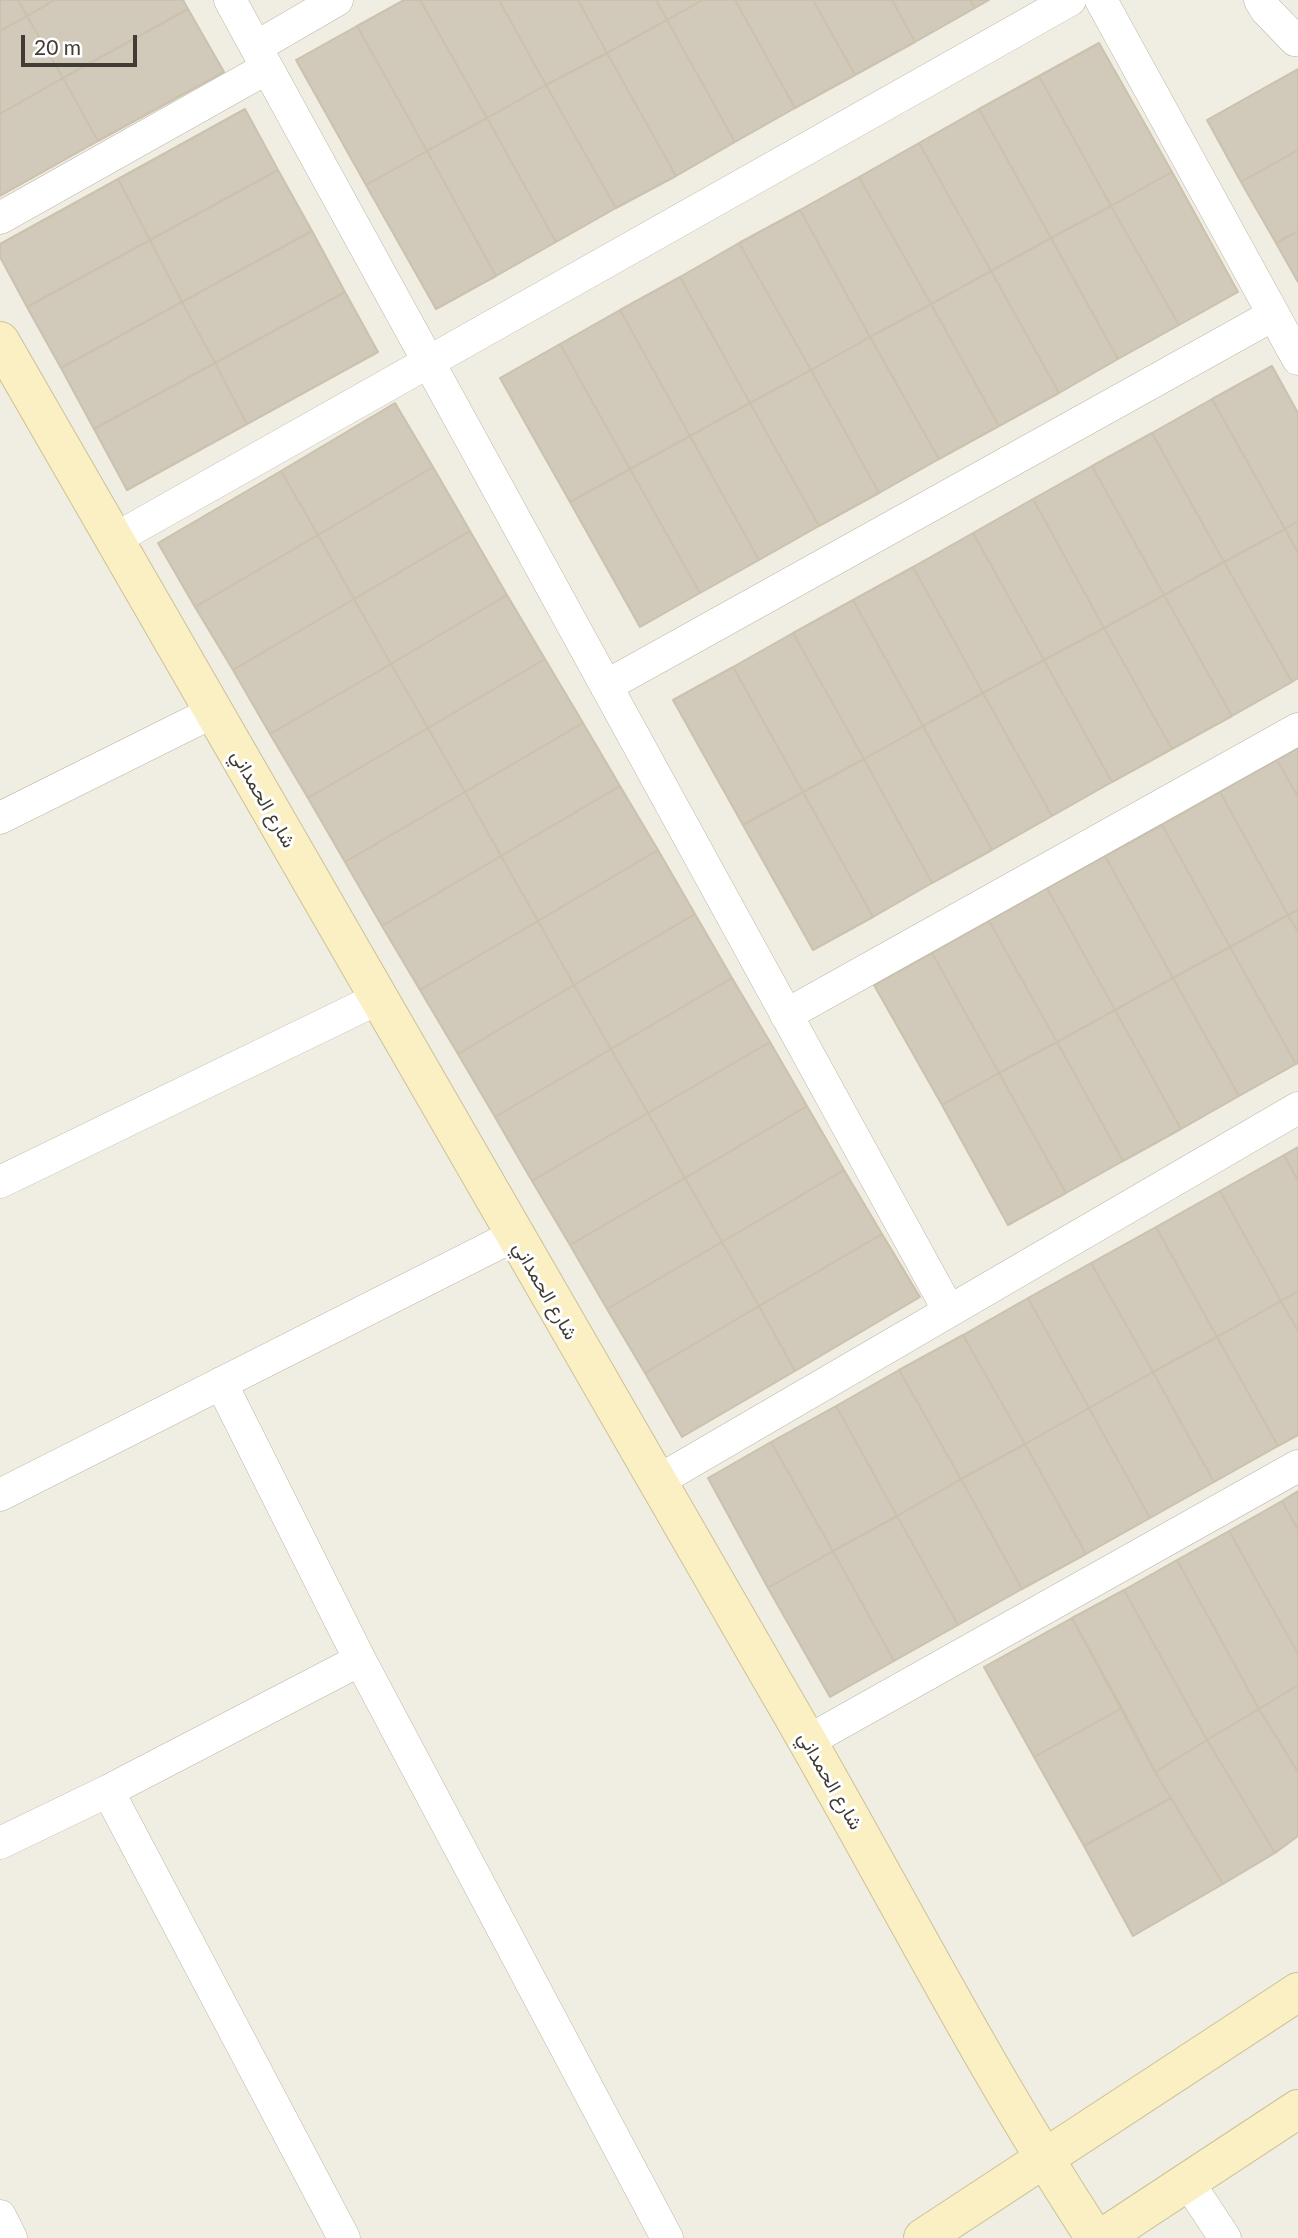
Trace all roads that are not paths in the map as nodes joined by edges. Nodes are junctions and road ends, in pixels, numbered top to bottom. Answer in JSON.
{"nodes":[{"id":1,"x":230,"y":0,"type":"edge"},
{"id":2,"x":337,"y":0,"type":"edge"},
{"id":3,"x":1070,"y":0,"type":"edge"},
{"id":4,"x":1101,"y":0,"type":"edge"},
{"id":5,"x":1260,"y":0,"type":"edge"},
{"id":6,"x":1298,"y":39,"type":"edge"},
{"id":7,"x":261,"y":58,"type":"junction"},
{"id":8,"x":0,"y":218,"type":"edge"},
{"id":9,"x":1273,"y":315,"type":"junction"},
{"id":10,"x":0,"y":341,"type":"edge"},
{"id":11,"x":1298,"y":359,"type":"edge"},
{"id":12,"x":429,"y":362,"type":"junction"},
{"id":13,"x":113,"y":540,"type":"junction"},
{"id":14,"x":606,"y":686,"type":"junction"},
{"id":15,"x":213,"y":712,"type":"junction"},
{"id":16,"x":1298,"y":729,"type":"edge"},
{"id":17,"x":0,"y":818,"type":"edge"},
{"id":18,"x":377,"y":999,"type":"junction"},
{"id":19,"x":786,"y":1015,"type":"junction"},
{"id":20,"x":1298,"y":1108,"type":"edge"},
{"id":21,"x":0,"y":1182,"type":"edge"},
{"id":22,"x":513,"y":1236,"type":"junction"},
{"id":23,"x":948,"y":1311,"type":"junction"},
{"id":24,"x":221,"y":1384,"type":"junction"},
{"id":25,"x":1298,"y":1466,"type":"edge"},
{"id":26,"x":656,"y":1482,"type":"junction"},
{"id":27,"x":0,"y":1495,"type":"edge"},
{"id":28,"x":360,"y":1660,"type":"junction"},
{"id":29,"x":808,"y":1741,"type":"junction"},
{"id":30,"x":108,"y":1791,"type":"junction"},
{"id":31,"x":0,"y":1843,"type":"edge"},
{"id":32,"x":1298,"y":1992,"type":"edge"},
{"id":33,"x":1298,"y":2109,"type":"edge"},
{"id":34,"x":1043,"y":2159,"type":"junction"},
{"id":35,"x":1188,"y":2182,"type":"junction"},
{"id":36,"x":0,"y":2217,"type":"edge"},
{"id":37,"x":11,"y":2238,"type":"edge"},
{"id":38,"x":344,"y":2238,"type":"edge"},
{"id":39,"x":667,"y":2238,"type":"edge"},
{"id":40,"x":923,"y":2238,"type":"edge"},
{"id":41,"x":1095,"y":2238,"type":"edge"},
{"id":42,"x":1102,"y":2238,"type":"edge"},
{"id":43,"x":1225,"y":2238,"type":"edge"}],
"edges":[{"from":1,"to":7,"type":"street"},
{"from":2,"to":7,"type":"street"},
{"from":3,"to":12,"type":"street"},
{"from":4,"to":9,"type":"street"},
{"from":5,"to":6,"type":"street"},
{"from":7,"to":8,"type":"street"},
{"from":7,"to":12,"type":"street"},
{"from":9,"to":11,"type":"street"},
{"from":9,"to":14,"type":"street"},
{"from":10,"to":13,"type":"street","name":"شارع الحمداني"},
{"from":12,"to":13,"type":"street"},
{"from":12,"to":14,"type":"street"},
{"from":13,"to":15,"type":"street","name":"شارع الحمداني"},
{"from":14,"to":19,"type":"street"},
{"from":15,"to":17,"type":"street"},
{"from":15,"to":18,"type":"street","name":"شارع الحمداني"},
{"from":16,"to":19,"type":"street"},
{"from":18,"to":21,"type":"street"},
{"from":18,"to":22,"type":"street","name":"شارع الحمداني"},
{"from":19,"to":23,"type":"street"},
{"from":20,"to":23,"type":"street"},
{"from":22,"to":24,"type":"street"},
{"from":22,"to":26,"type":"street","name":"شارع الحمداني"},
{"from":23,"to":26,"type":"street"},
{"from":24,"to":27,"type":"street"},
{"from":24,"to":28,"type":"street"},
{"from":25,"to":29,"type":"street"},
{"from":26,"to":29,"type":"street","name":"شارع الحمداني"},
{"from":28,"to":30,"type":"street"},
{"from":28,"to":39,"type":"street"},
{"from":29,"to":34,"type":"street","name":"شارع الحمداني"},
{"from":30,"to":31,"type":"street"},
{"from":30,"to":38,"type":"street"},
{"from":32,"to":34,"type":"street"},
{"from":33,"to":35,"type":"street"},
{"from":34,"to":40,"type":"street"},
{"from":34,"to":41,"type":"street","name":"شارع الحمداني"},
{"from":35,"to":42,"type":"street"},
{"from":35,"to":43,"type":"street"},
{"from":36,"to":37,"type":"street"}]}
